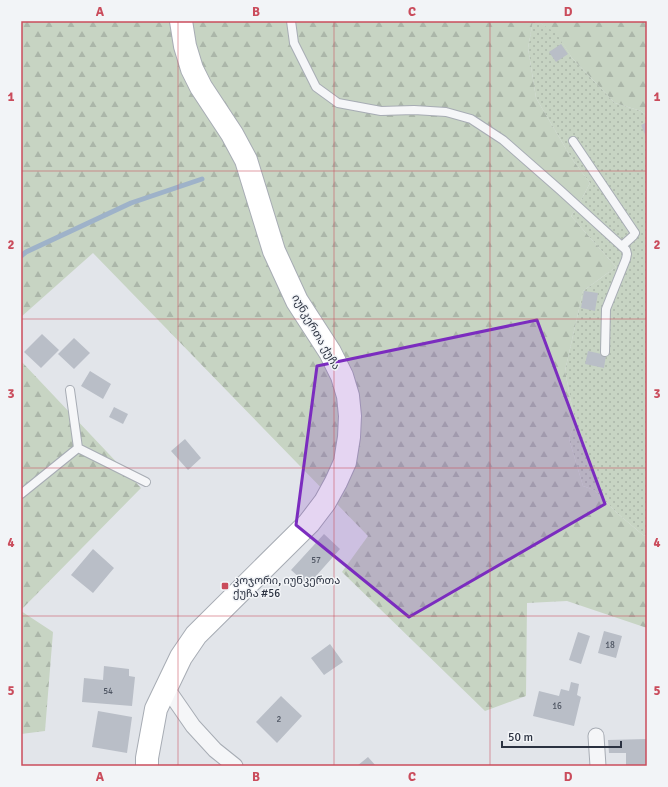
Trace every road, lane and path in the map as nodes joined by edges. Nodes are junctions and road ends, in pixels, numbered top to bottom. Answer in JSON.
{"nodes":[{"id":1,"x":181,"y":21,"type":"edge"},
{"id":2,"x":291,"y":21,"type":"edge"},
{"id":3,"x":573,"y":141,"type":"dead end"},
{"id":4,"x":622,"y":246,"type":"junction"},
{"id":5,"x":605,"y":352,"type":"dead end"},
{"id":6,"x":70,"y":390,"type":"dead end"},
{"id":7,"x":78,"y":448,"type":"junction"},
{"id":8,"x":146,"y":482,"type":"dead end"},
{"id":9,"x":21,"y":494,"type":"edge"},
{"id":10,"x":166,"y":687,"type":"junction"},
{"id":11,"x":596,"y":736,"type":"dead end"},
{"id":12,"x":146,"y":766,"type":"edge"},
{"id":13,"x":235,"y":766,"type":"edge"},
{"id":14,"x":598,"y":766,"type":"edge"}],
"edges":[{"from":1,"to":10,"type":"main road","name":"იუნკერთა ქუჩა"},
{"from":2,"to":4,"type":"lane"},
{"from":3,"to":4,"type":"lane"},
{"from":4,"to":5,"type":"lane"},
{"from":6,"to":7,"type":"lane"},
{"from":7,"to":8,"type":"lane"},
{"from":7,"to":9,"type":"lane"},
{"from":10,"to":12,"type":"main road","name":"იუნკერთა ქუჩა"},
{"from":10,"to":13,"type":"street"},
{"from":11,"to":14,"type":"street"}]}
